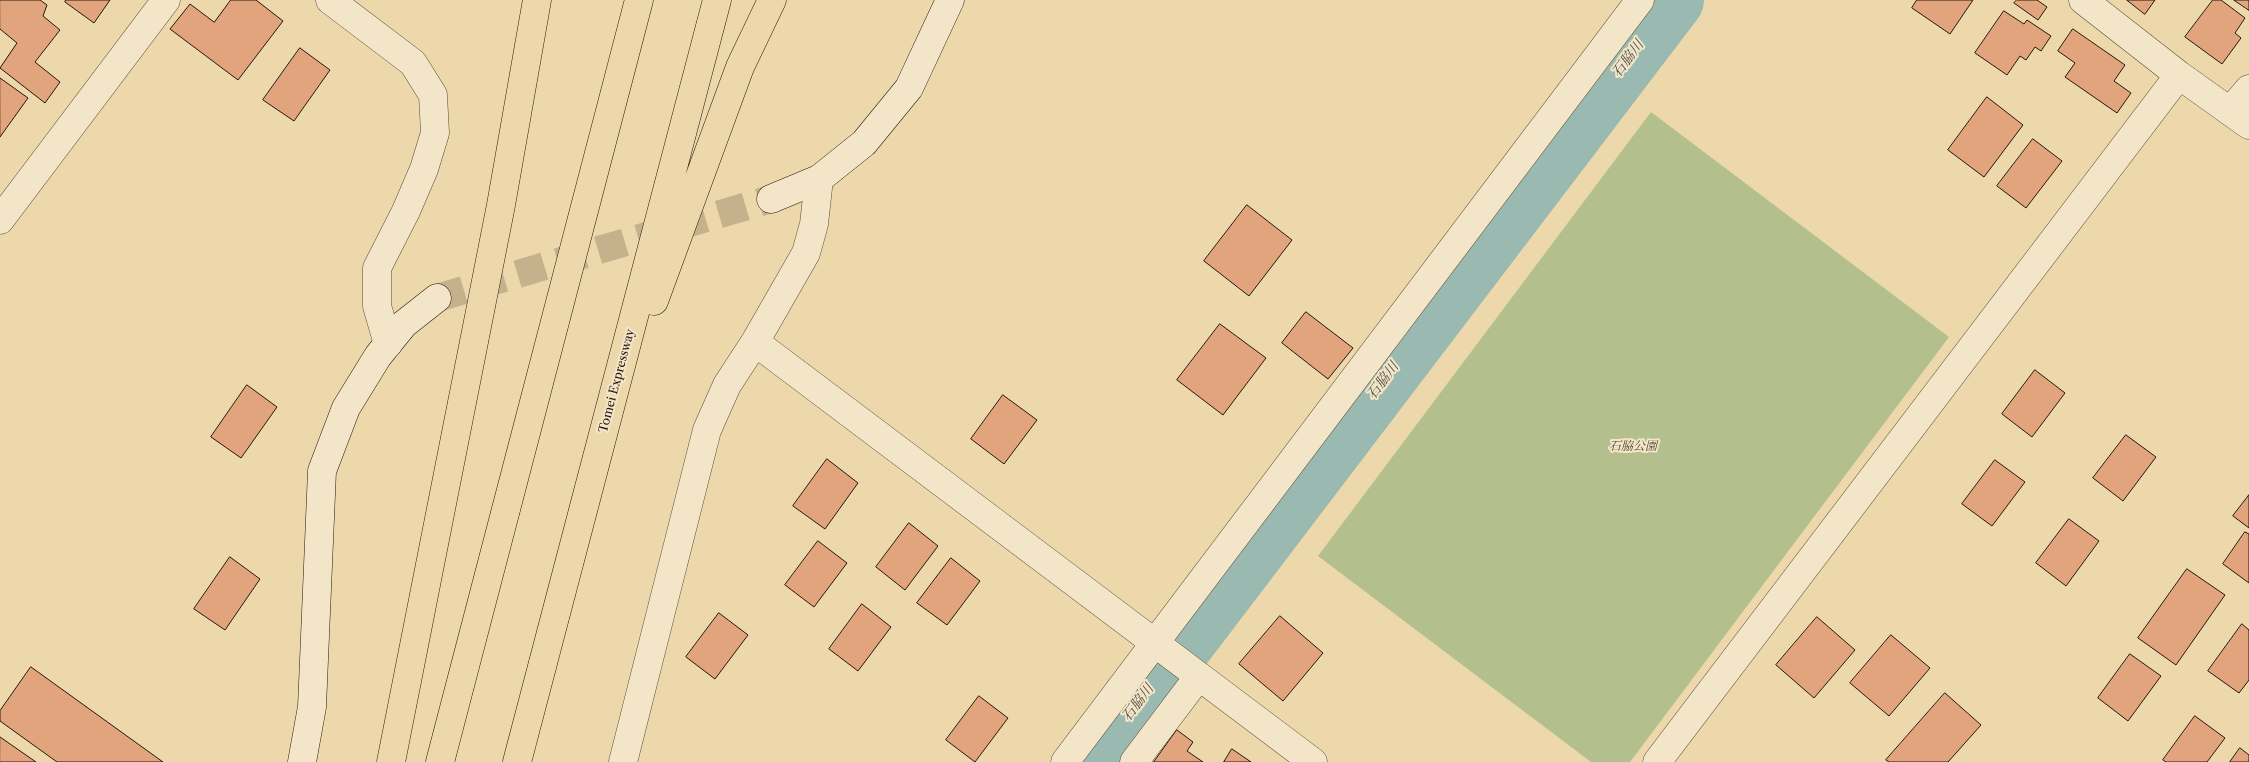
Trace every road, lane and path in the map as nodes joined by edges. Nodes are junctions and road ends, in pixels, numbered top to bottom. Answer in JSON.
{"nodes":[{"id":1,"x":166,"y":0,"type":"edge"},
{"id":2,"x":330,"y":0,"type":"edge"},
{"id":3,"x":537,"y":0,"type":"edge"},
{"id":4,"x":639,"y":0,"type":"edge"},
{"id":5,"x":717,"y":0,"type":"edge"},
{"id":6,"x":772,"y":0,"type":"edge"},
{"id":7,"x":950,"y":0,"type":"edge"},
{"id":8,"x":1640,"y":0,"type":"edge"},
{"id":9,"x":2083,"y":0,"type":"edge"},
{"id":10,"x":2179,"y":75,"type":"junction"},
{"id":11,"x":2249,"y":89,"type":"edge"},
{"id":12,"x":2240,"y":118,"type":"edge"},
{"id":13,"x":819,"y":179,"type":"junction"},
{"id":14,"x":771,"y":199,"type":"tunnel mouth"},
{"id":15,"x":0,"y":220,"type":"edge"},
{"id":16,"x":437,"y":298,"type":"tunnel mouth"},
{"id":17,"x":755,"y":342,"type":"junction"},
{"id":18,"x":388,"y":344,"type":"junction"},
{"id":19,"x":598,"y":453,"type":"junction"},
{"id":20,"x":1155,"y":642,"type":"junction"},
{"id":21,"x":1200,"y":676,"type":"junction"},
{"id":22,"x":302,"y":762,"type":"edge"},
{"id":23,"x":391,"y":762,"type":"edge"},
{"id":24,"x":440,"y":762,"type":"edge"},
{"id":25,"x":517,"y":762,"type":"edge"},
{"id":26,"x":623,"y":762,"type":"edge"},
{"id":27,"x":1065,"y":762,"type":"edge"},
{"id":28,"x":1134,"y":762,"type":"edge"},
{"id":29,"x":1313,"y":762,"type":"edge"},
{"id":30,"x":1657,"y":762,"type":"edge"}],
"edges":[{"from":1,"to":15,"type":"street"},
{"from":2,"to":18,"type":"street"},
{"from":3,"to":23,"type":"highway"},
{"from":4,"to":24,"type":"highway"},
{"from":5,"to":19,"type":"highway","name":"Tomei Expressway"},
{"from":6,"to":19,"type":"highway"},
{"from":7,"to":13,"type":"street"},
{"from":8,"to":20,"type":"street"},
{"from":9,"to":10,"type":"street"},
{"from":10,"to":12,"type":"street"},
{"from":10,"to":30,"type":"street"},
{"from":11,"to":12,"type":"street"},
{"from":13,"to":14,"type":"street"},
{"from":13,"to":17,"type":"street"},
{"from":16,"to":18,"type":"street"},
{"from":17,"to":20,"type":"street"},
{"from":17,"to":26,"type":"street"},
{"from":18,"to":22,"type":"street"},
{"from":19,"to":25,"type":"highway","name":"Tomei Expressway"},
{"from":20,"to":21,"type":"street"},
{"from":20,"to":27,"type":"street"},
{"from":21,"to":28,"type":"street"},
{"from":21,"to":29,"type":"street"}]}
